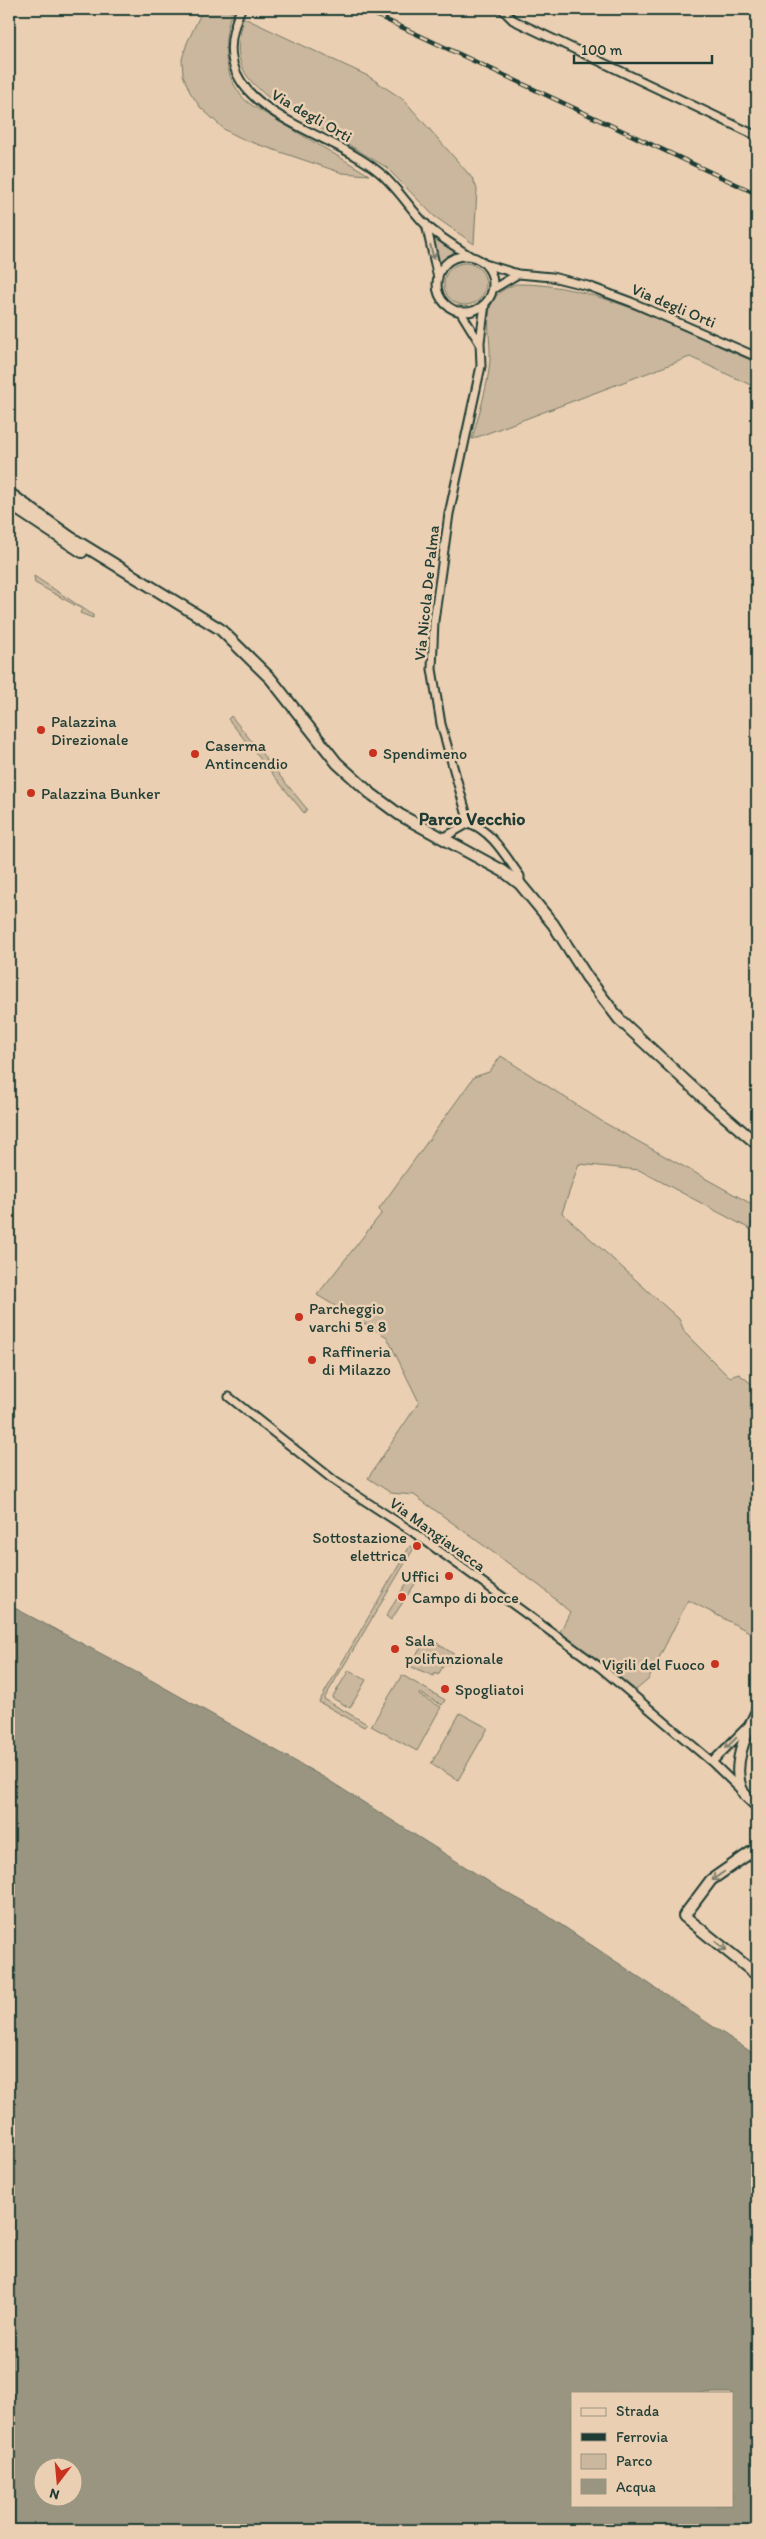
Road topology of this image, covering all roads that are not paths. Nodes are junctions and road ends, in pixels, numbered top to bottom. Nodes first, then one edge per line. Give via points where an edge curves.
1 (502, 9) edge
2 (240, 11) edge
3 (756, 135) edge
4 (426, 224) junction
5 (470, 256) junction
6 (485, 264) junction
7 (518, 274) junction
8 (438, 279) junction
9 (493, 288) junction
10 (484, 304) junction
11 (460, 311) junction
12 (480, 342) junction
13 (757, 357) edge
14 (9, 493) edge
15 (9, 504) edge
16 (139, 580) junction
17 (469, 823) junction
18 (443, 838) junction
19 (520, 884) junction
20 (757, 1144) edge
21 (229, 1397) dead end
22 (757, 1711) edge
23 (751, 1723) junction
24 (712, 1762) junction
25 (743, 1792) junction
26 (757, 1806) edge
27 (757, 1848) edge
28 (757, 1976) edge

1 - 3 street via 513,20
2 - 4 street, Via degli Orti via 232,35 231,55 246,90 264,105 377,170
4 - 5 street, Via degli Orti
4 -> 8 street, Via degli Orti
5 - 6 street
5 - 8 street via 453,259
6 - 7 street, Via degli Orti
6 - 9 street
7 - 9 street
7 - 13 street, Via degli Orti via 552,277 588,286
8 - 11 street via 440,296
9 - 10 street
10 - 11 street via 469,311
10 - 12 street, Via Nicola De Palma
11 - 12 street
12 - 17 street, Via Nicola De Palma via 481,366 449,514 434,621 432,669 441,724
14 - 16 main road via 70,537
15 - 16 main road via 83,553
16 - 18 main road via 220,629 271,679 351,777 400,815
17 - 18 street
17 - 19 street via 491,837 520,876
18 - 19 main road
19 - 20 main road via 553,924 619,1019
21 - 24 street, Via Mangiavacca via 336,1482 413,1532 601,1668
22 - 23 main road
23 -> 24 street
23 - 25 main road via 738,1770
24 - 25 street, Via Mangiavacca
25 - 26 main road
27 -> 28 main road via 711,1880 684,1916

